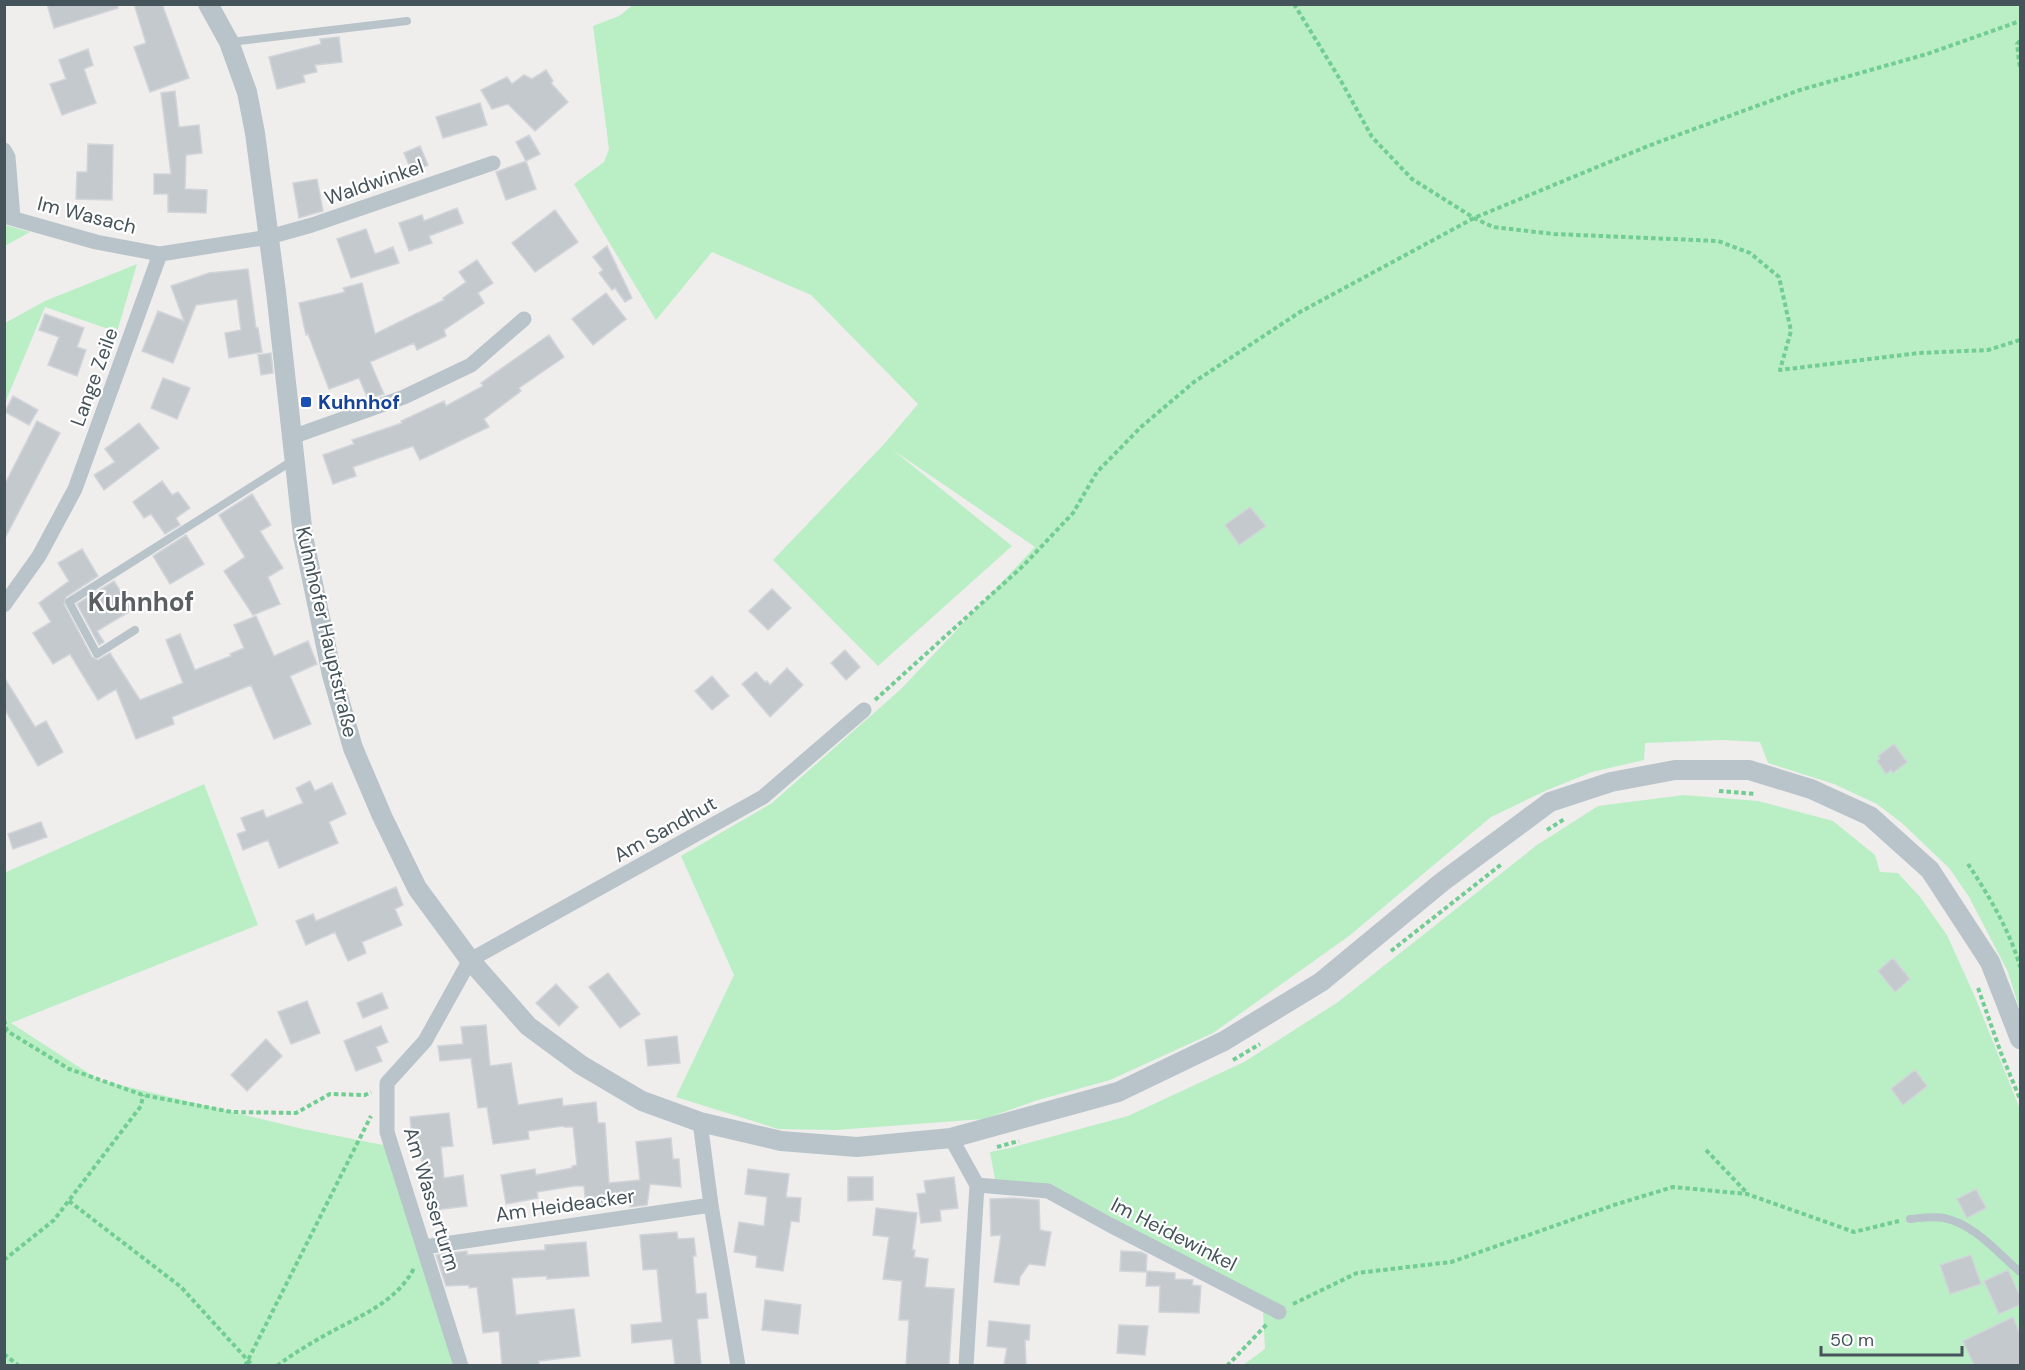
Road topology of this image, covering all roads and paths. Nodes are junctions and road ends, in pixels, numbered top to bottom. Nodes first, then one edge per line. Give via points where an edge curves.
1 (208, 4) edge
2 (1294, 4) edge
3 (406, 21) dead end
4 (2020, 21) edge
5 (229, 42) junction
6 (2020, 42) edge
7 (2020, 68) edge
8 (4, 150) edge
9 (493, 163) dead end
10 (9, 217) edge
11 (1474, 218) junction
12 (268, 237) junction
13 (160, 254) junction
14 (524, 319) dead end
15 (2020, 340) edge
16 (292, 437) junction
17 (295, 459) junction
18 (4, 605) edge
19 (135, 630) dead end
20 (864, 710) joint
21 (1709, 790) dead end
22 (1764, 796) dead end
23 (1567, 817) dead end
24 (1542, 834) dead end
25 (1507, 860) dead end
26 (1968, 864) dead end
27 (1385, 956) dead end
28 (470, 960) junction
29 (2020, 967) edge
30 (1975, 981) dead end
31 (4, 1020) edge
32 (2020, 1039) edge
33 (1261, 1043) dead end
34 (1231, 1060) dead end
35 (387, 1083) junction
36 (143, 1095) junction
37 (2020, 1099) edge
38 (371, 1115) dead end
39 (700, 1122) junction
40 (972, 1133) junction
41 (951, 1138) junction
42 (1025, 1139) dead end
43 (1706, 1150) dead end
44 (978, 1185) junction
45 (1747, 1194) junction
46 (69, 1201) junction
47 (711, 1205) junction
48 (1910, 1219) joint
49 (424, 1247) junction
50 (4, 1260) edge
51 (2020, 1272) edge
52 (1279, 1312) junction
53 (4, 1354) edge
54 (247, 1359) junction
55 (19, 1365) edge
56 (245, 1365) edge
57 (253, 1365) edge
58 (277, 1365) edge
59 (461, 1365) edge
60 (738, 1365) edge
61 (966, 1365) edge
62 (1227, 1365) edge

1 - 5 street, Kuhnhofer Hauptstraße
2 - 11 path via 1372,137 1412,179
3 - 5 lane
4 - 11 path via 1927,54 1800,90 1648,146
5 - 12 street, Kuhnhofer Hauptstraße via 247,92
6 - 7 path
8 - 10 street via 8,157
9 - 12 street, Waldwinkel
10 - 13 street, Im Wasach via 96,242
11 - 15 path via 1492,227 1554,234 1718,241 1750,253 1779,277 1791,331 1780,370 1919,353 1988,350
11 - 20 path via 1300,312 1194,382 1141,427 1097,472 1073,513 1023,566
12 - 13 street
12 - 16 street, Kuhnhofer Hauptstraße
13 - 18 street, Lange Zeile via 75,489 39,556
14 - 16 street via 471,365 404,397
16 - 17 street, Kuhnhofer Hauptstraße
17 - 19 lane via 69,602 97,654
17 - 28 street, Kuhnhofer Hauptstraße via 303,536 332,675 353,748 417,888
20 - 28 street, Am Sandhut via 763,797
21 - 22 path
23 - 24 path
25 - 27 path
26 - 29 path via 2011,942
28 - 35 street via 426,1041
28 - 39 street, Kuhnhofer Hauptstraße via 528,1026 580,1065 642,1101
30 - 37 path
31 - 36 path via 7,1031 69,1070
32 - 40 street, Kuhnhofer Hauptstraße via 1990,962 1930,870 1870,816 1811,789 1749,770 1675,770 1611,782 1550,802 1442,882 1320,982 1224,1041 1118,1092
33 - 34 path
35 - 36 path via 365,1095 330,1094 296,1113 232,1112
35 - 49 street, Am Wasserturm via 387,1132
36 - 46 path via 141,1106
38 - 54 path
39 - 41 street, Kuhnhofer Hauptstraße via 781,1141 857,1147
39 - 47 street
40 - 41 street, Kuhnhofer Hauptstraße
40 - 42 path via 983,1149
41 - 44 street
43 - 45 path
44 - 52 street, Im Heidewinkel via 1048,1191
44 - 61 street
45 - 48 path via 1854,1232
45 - 52 path via 1673,1187 1451,1262 1357,1273
46 - 50 path via 54,1220
46 - 54 path via 181,1287
47 - 49 street, Am Heideacker
47 - 60 street
48 - 51 lane via 1944,1218 1961,1225 1980,1236
49 - 58 path via 408,1278 389,1296 360,1318
49 - 59 street, Am Wasserturm
52 - 62 path
53 - 55 path
54 - 56 path
54 - 57 path

